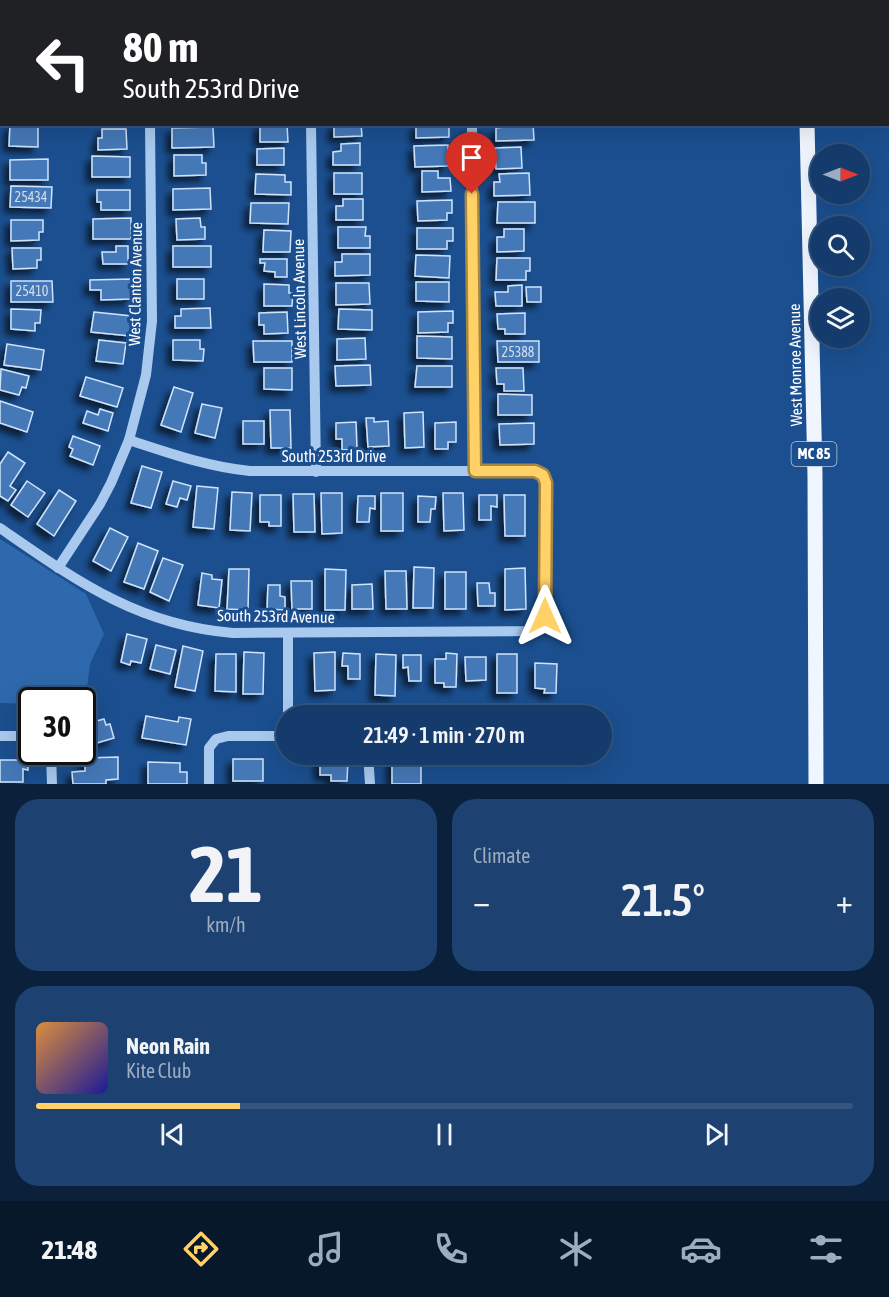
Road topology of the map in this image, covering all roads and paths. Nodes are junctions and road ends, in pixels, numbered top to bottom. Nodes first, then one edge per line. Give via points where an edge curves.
1 (150, 126) edge
2 (311, 126) edge
3 (472, 126) edge
4 (807, 126) edge
5 (129, 440) junction
6 (475, 471) junction
7 (316, 472) junction
8 (0, 528) edge
9 (58, 568) junction
10 (540, 625) joint
11 (288, 633) junction
12 (288, 705) edge
13 (0, 736) edge
14 (18, 736) edge
15 (276, 736) edge
16 (51, 765) edge
17 (369, 765) edge
18 (52, 784) edge
19 (209, 784) edge
20 (370, 784) edge
21 (816, 784) edge

1 - 5 street, West Clanton Avenue via 152,321 146,375
2 - 7 street, West Lincoln Avenue
3 - 6 street
4 - 21 main road, West Monroe Avenue / MC 85 via 815,464
5 - 7 street, South 253rd Drive via 232,469
5 - 9 street, West Clanton Avenue via 100,504
6 - 7 street, South 253rd Drive
6 - 10 street, South 253rd Drive via 535,471 543,475 545,616
8 - 9 street, South 253rd Avenue
9 - 11 street, South 253rd Avenue via 116,601 168,622 216,631
10 - 11 street, South 253rd Avenue via 532,631
11 - 12 street
13 - 14 street
15 - 19 street via 216,739 209,748
16 - 18 street
17 - 20 street

